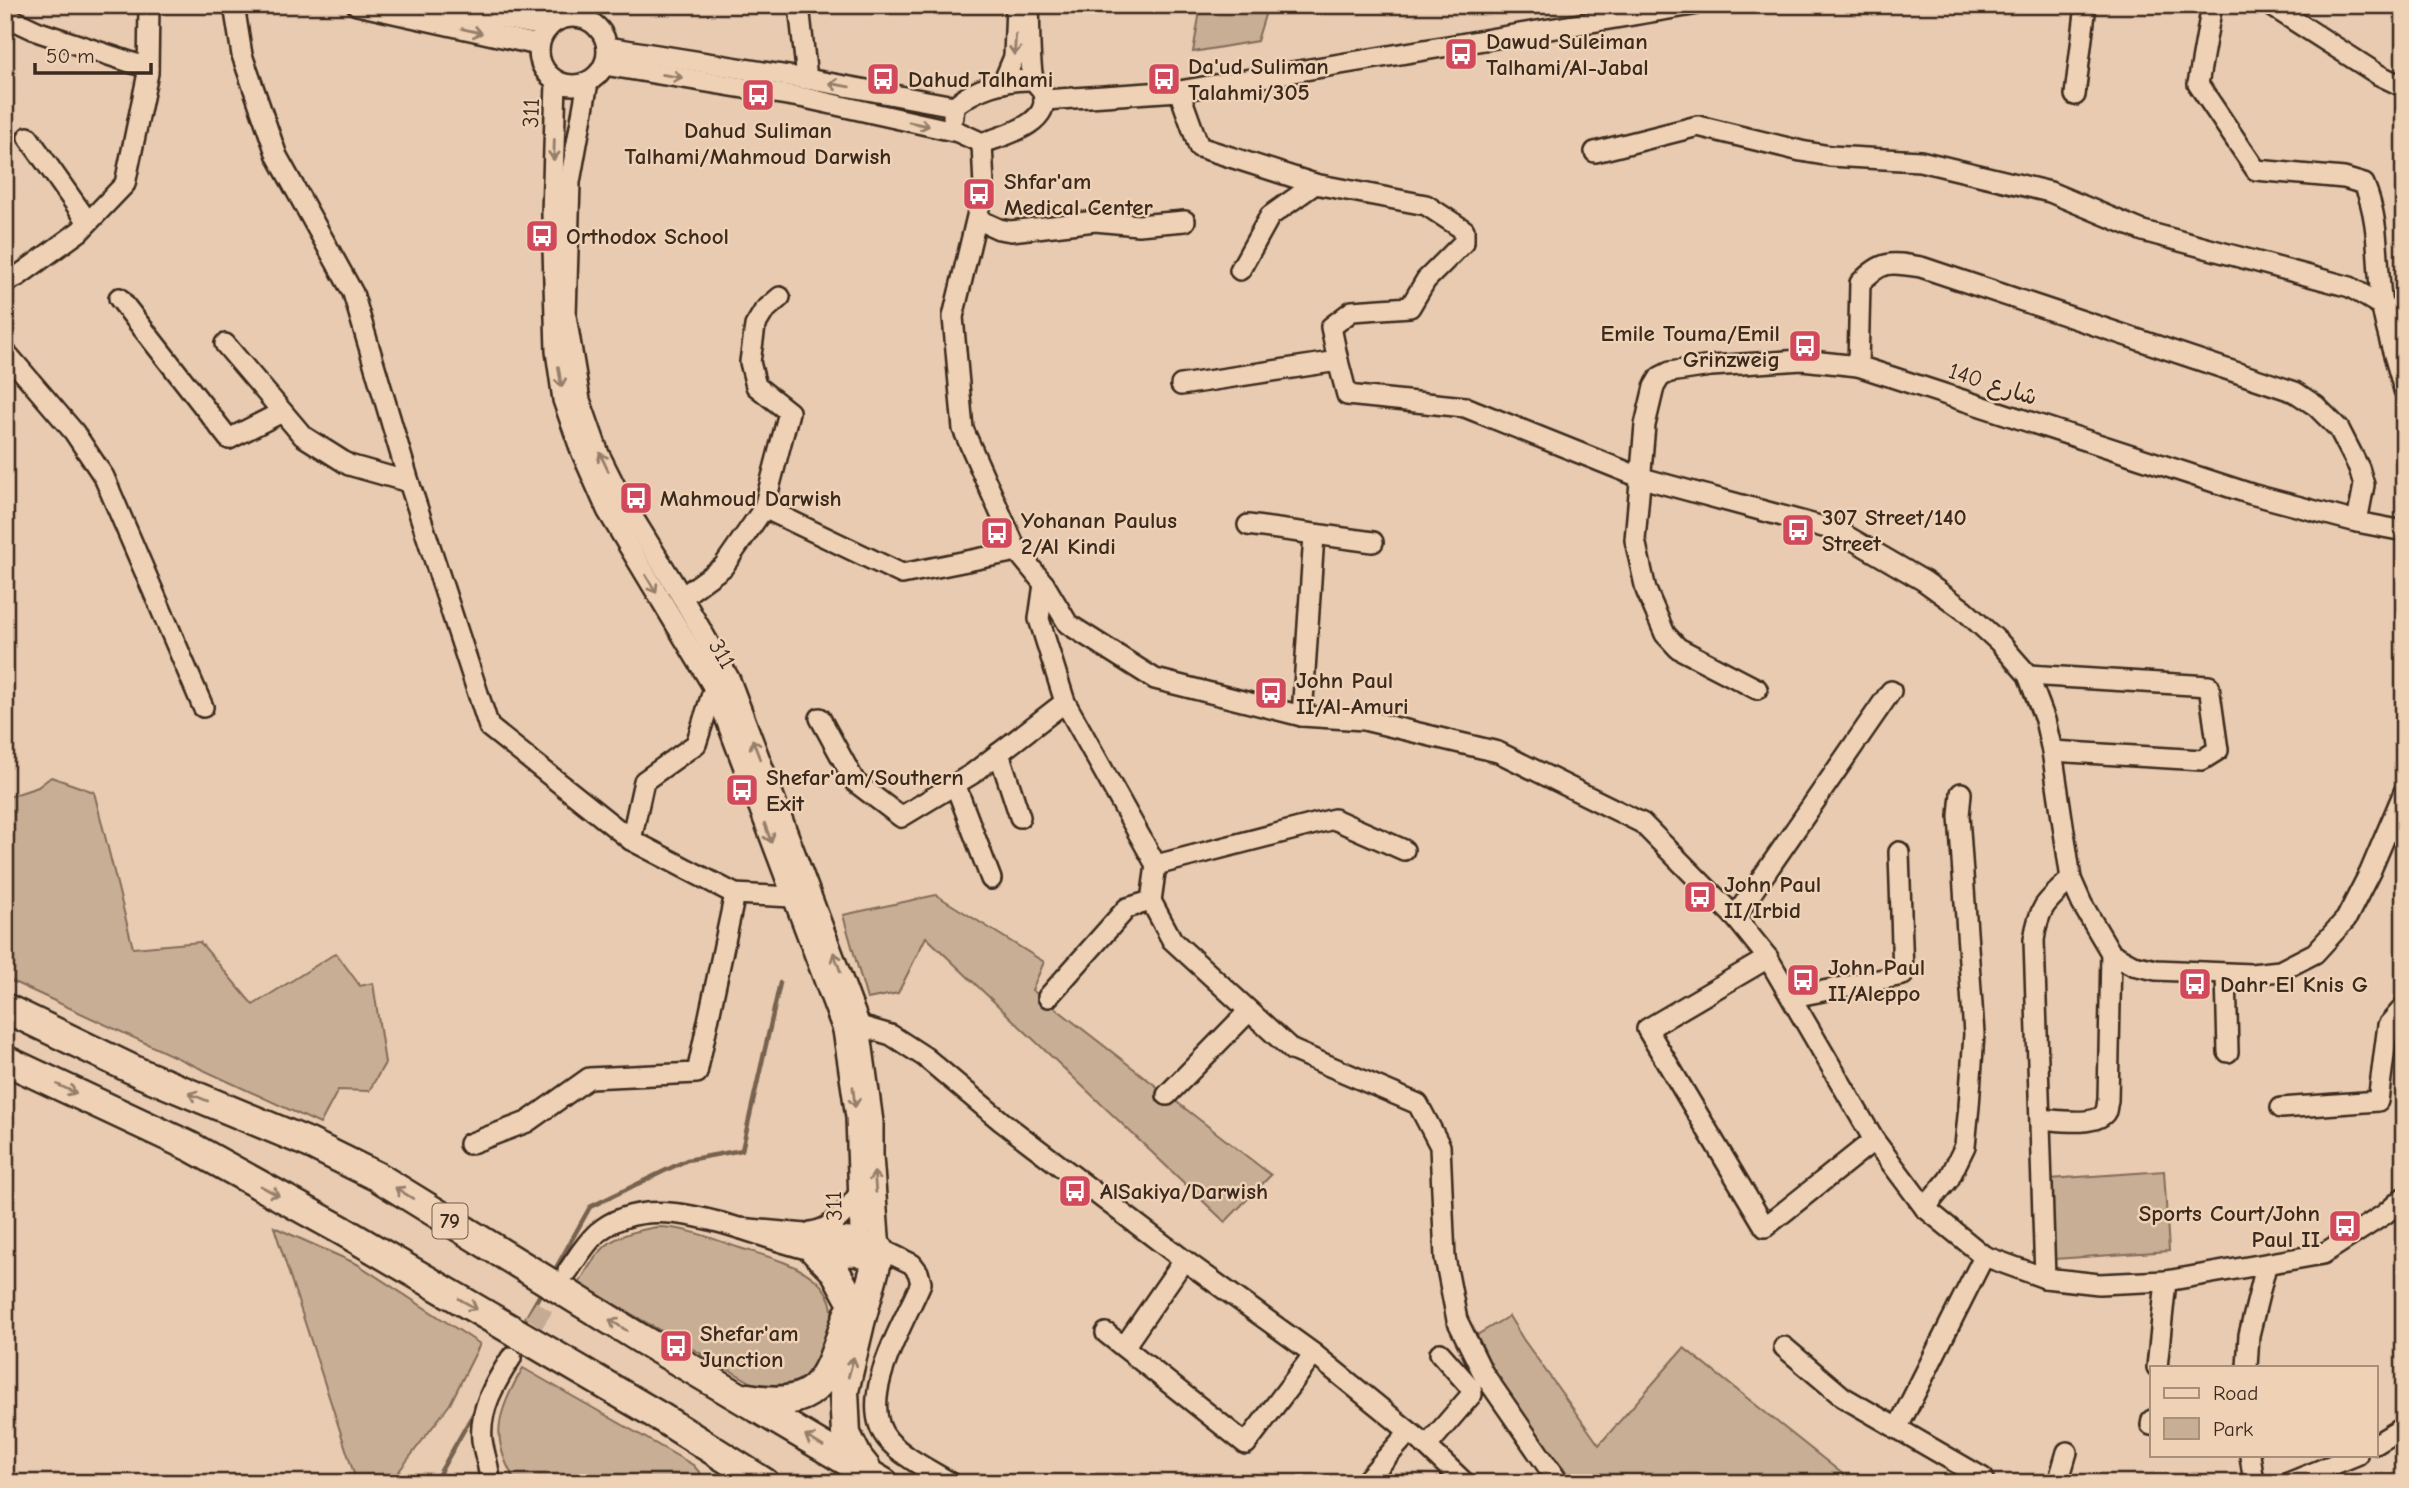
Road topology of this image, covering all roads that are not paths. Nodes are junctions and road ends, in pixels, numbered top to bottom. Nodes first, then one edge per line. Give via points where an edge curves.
1 (149, 5) edge
2 (233, 5) edge
3 (358, 5) edge
4 (435, 5) edge
5 (799, 5) edge
6 (1016, 5) edge
7 (1029, 5) edge
8 (1693, 5) edge
9 (2087, 5) edge
10 (2212, 5) edge
11 (2270, 5) edge
12 (573, 11) edge
13 (5, 16) edge
14 (548, 26) junction
15 (538, 46) junction
16 (606, 56) junction
17 (148, 68) junction
18 (807, 79) junction
19 (1033, 79) junction
20 (556, 82) junction
21 (588, 82) junction
22 (1003, 83) junction
23 (2404, 88) edge
24 (1179, 92) junction
25 (2075, 95) dead end
26 (1044, 100) junction
27 (954, 106) junction
28 (958, 132) junction
29 (28, 137) dead end
30 (982, 143) junction
31 (1595, 152) dead end
32 (1315, 184) junction
33 (977, 219) junction
34 (1185, 221) dead end
35 (88, 222) junction
36 (1240, 270) dead end
37 (5, 282) edge
38 (780, 297) dead end
39 (119, 298) dead end
40 (2382, 307) junction
41 (2404, 318) edge
42 (225, 344) dead end
43 (5, 354) edge
44 (1338, 361) junction
45 (1858, 366) junction
46 (1181, 384) dead end
47 (2404, 390) edge
48 (282, 412) junction
49 (1642, 478) junction
50 (409, 482) junction
51 (764, 508) junction
52 (2357, 522) junction
53 (1248, 526) dead end
54 (2404, 531) edge
55 (1314, 535) junction
56 (1373, 542) dead end
57 (1017, 551) junction
58 (1044, 584) junction
59 (682, 597) junction
60 (2028, 675) junction
61 (714, 688) junction
62 (1757, 689) dead end
63 (1891, 691) dead end
64 (1065, 702) junction
65 (203, 707) dead end
66 (1302, 716) junction
67 (820, 718) dead end
68 (2052, 751) junction
69 (999, 753) junction
70 (955, 784) junction
71 (2404, 792) edge
72 (1961, 793) dead end
73 (1020, 817) dead end
74 (631, 840) junction
75 (1404, 850) dead end
76 (1899, 852) dead end
77 (1156, 865) junction
78 (992, 878) dead end
79 (2071, 880) junction
80 (735, 894) junction
81 (801, 894) junction
82 (1151, 901) junction
83 (1735, 917) junction
84 (2111, 953) junction
85 (1768, 958) junction
86 (2226, 974) junction
87 (1048, 997) dead end
88 (1793, 998) junction
89 (2404, 1007) edge
90 (5, 1009) edge
91 (1249, 1011) junction
92 (852, 1028) junction
93 (2228, 1052) dead end
94 (5, 1060) edge
95 (1167, 1095) dead end
96 (2281, 1108) dead end
97 (2041, 1119) junction
98 (1874, 1140) junction
99 (470, 1144) dead end
100 (858, 1195) junction
101 (2404, 1197) edge
102 (1925, 1208) junction
103 (810, 1242) junction
104 (867, 1249) junction
105 (1984, 1256) junction
106 (1184, 1260) junction
107 (2266, 1266) junction
108 (568, 1271) tunnel mouth
109 (2045, 1278) junction
110 (2166, 1281) junction
111 (852, 1302) junction
112 (1106, 1333) dead end
113 (1784, 1346) dead end
114 (1124, 1347) junction
115 (1440, 1353) dead end
116 (1314, 1354) junction
117 (511, 1358) tunnel mouth
118 (2157, 1366) edge
119 (2247, 1366) edge
120 (738, 1396) junction
121 (662, 1418) junction
122 (2404, 1427) edge
123 (1897, 1429) junction
124 (1409, 1432) junction
125 (2378, 1443) edge
126 (1427, 1446) junction
127 (2067, 1452) dead end
128 (2250, 1456) edge
129 (2355, 1456) edge
130 (493, 1479) edge
131 (878, 1479) edge
132 (729, 1483) edge
133 (765, 1483) edge
134 (951, 1483) edge
135 (1364, 1483) edge
136 (1465, 1483) edge
137 (1559, 1483) edge
138 (1982, 1483) edge
139 (2058, 1483) edge
140 (2254, 1483) edge
141 (2288, 1483) edge

1 - 17 street
2 - 50 street via 242,55 277,156 353,293
3 -> 15 street
4 - 14 street
5 - 18 street
6 -> 22 street via 1014,57
7 - 19 street
8 - 24 street
9 - 25 street
10 - 40 street via 2198,85 2256,170 2364,184 2379,248
11 - 23 street
12 - 14 street
12 - 16 street via 603,35
13 - 17 street
14 - 15 street
15 - 20 street via 542,69
16 - 18 street
16 - 21 street via 598,75
16 -> 28 street
17 - 35 street via 125,184
27 -> 18 street
19 - 22 street
19 - 26 street
20 - 21 street via 568,86
20 -> 61 street, 311 via 552,214 556,351 563,400 607,510
59 -> 21 street, 311 via 621,498 580,400 566,316 570,182
22 - 27 street via 968,94
24 - 26 street
24 - 32 street via 1199,147
26 - 30 street via 1042,109 1024,127
27 - 28 street
28 - 30 street
29 - 35 street
30 - 33 street via 984,187
31 - 40 street via 1698,126 1830,156 1920,161 2050,192 2143,231 2350,287
32 - 36 street via 1270,216
32 - 44 street via 1426,205 1464,230 1464,242 1426,280 1410,307 1352,311 1331,327
33 - 34 street via 1010,231 1095,221 1138,225
33 - 57 street via 953,317 962,429
35 - 37 street
38 - 51 street via 755,326 750,362 756,386 789,412
39 - 48 street via 229,439
40 - 41 street
40 - 47 street
42 - 48 street
43 - 65 street via 74,432 104,477
44 - 46 street
44 - 49 street via 1347,395 1465,407
45 - 49 street, شارع 140 via 1802,360 1711,366 1660,377 1645,425
45 - 52 street, شارع 140 via 2250,494
45 - 52 street via 1860,283 1890,262 1921,267 2295,392 2339,429 2359,468 2364,485
48 - 50 street via 303,436 349,465
49 - 60 street via 1838,531 1964,610
49 - 62 street via 1635,540 1646,590 1665,634 1678,648
50 - 74 street via 489,727
51 - 57 street via 902,573
51 - 59 street via 723,567
52 - 54 street, شارع 140
53 - 55 street
55 - 56 street
55 - 66 street
57 - 58 street
58 - 64 street via 1039,619
58 - 66 street via 1068,624 1156,679
81 -> 59 street, 311 via 730,680
60 - 68 street
60 - 68 street via 2209,687 2218,750 2202,760
61 - 74 street via 696,744 644,781
61 -> 81 street, 311
63 - 83 street
64 - 69 street
64 - 77 street
66 - 83 street via 1364,720 1498,751 1642,823
67 - 70 street via 855,782 901,817
68 - 79 street
69 - 70 street
69 - 73 street
70 - 78 street
71 - 86 street via 2346,919 2315,953 2280,971
72 - 102 street via 1974,1034 1969,1106 1965,1146 1949,1179
74 - 80 street
75 - 77 street via 1334,819
76 - 88 street via 1903,975
77 - 82 street
79 - 84 street
79 - 97 street via 2037,916
80 - 81 street
80 - 99 street via 697,1073 589,1078 527,1122
81 - 92 street, 311
82 - 87 street via 1127,908
82 - 91 street via 1172,940
83 - 85 street
84 - 86 street via 2156,970
84 - 97 street via 2105,1112 2099,1119 2087,1121
85 - 88 street
85 - 98 street via 1647,1029 1765,1227
86 - 93 street
88 - 98 street
89 - 96 street via 2388,1025 2378,1101
120 -> 90 highway, 79 via 379,1177
91 - 95 street
91 - 137 street via 1292,1050 1418,1104 1440,1146 1445,1258 1457,1320 1483,1373
92 -> 100 street, 311
104 -> 92 street, 311 via 873,1122
92 - 106 street via 891,1035 925,1057
94 -> 121 highway via 191,1147
97 - 109 street
98 - 102 street
100 - 103 street
100 - 104 street, 311
101 - 107 street via 2323,1254
102 - 105 street
103 - 104 street
103 - 108 street via 656,1212 626,1217 599,1231
103 - 111 highway via 835,1271
104 - 111 highway
131 -> 104 highway via 858,1458 846,1434 844,1408 860,1323
104 - 134 street via 912,1264 921,1283 882,1368 877,1397 882,1430 899,1450
105 - 109 street
105 - 123 street
106 - 114 street
106 - 116 street
107 - 110 street
107 - 119 street via 2249,1335
109 - 110 street via 2099,1284
110 - 118 street
111 - 120 highway via 830,1365 813,1391 781,1402
112 - 114 street
113 - 123 street via 1843,1397
114 - 116 street via 1246,1444
115 - 126 street via 1472,1394
116 - 124 street
117 - 130 street via 484,1413 482,1442
131 -> 120 highway, 79
121 - 132 highway via 705,1449
121 - 133 highway
122 - 125 street
123 - 138 street via 1983,1478
124 - 126 street
124 - 135 street
126 - 136 street
127 - 139 street
128 - 140 street
129 - 141 street

